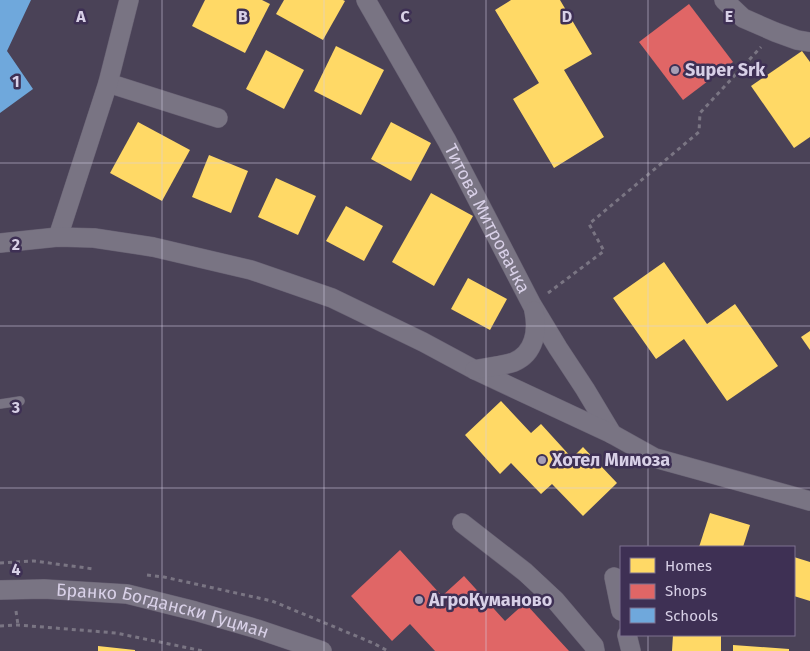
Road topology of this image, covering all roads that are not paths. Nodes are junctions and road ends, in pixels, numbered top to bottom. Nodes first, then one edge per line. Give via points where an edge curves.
1 (128, 0) edge
2 (366, 0) edge
3 (724, 0) edge
4 (810, 42) edge
5 (108, 82) junction
6 (218, 118) dead end
7 (58, 236) junction
8 (0, 243) edge
9 (532, 305) junction
10 (476, 370) junction
11 (20, 401) dead end
12 (0, 404) edge
13 (612, 434) junction
14 (810, 501) edge
15 (462, 524) dead end
16 (614, 577) dead end
17 (0, 590) edge
18 (620, 606) edge
19 (627, 636) edge
20 (322, 651) edge
21 (595, 651) edge
22 (630, 651) edge

1 - 5 street
2 - 9 street, Титова Митровачка via 447,141
3 - 4 street via 744,18 775,32
5 - 6 street
5 - 7 street
7 - 8 street
7 - 10 street via 153,247 251,270 332,298
9 - 10 street via 536,332 530,348 514,362
9 - 13 street, Титова Митровачка
10 - 13 street
11 - 12 lane
13 - 14 street via 655,458
15 - 21 street via 525,572 555,600
16 - 18 street
17 - 20 street, Бранко Богдански Гуцман via 127,594 257,628
19 - 22 street

